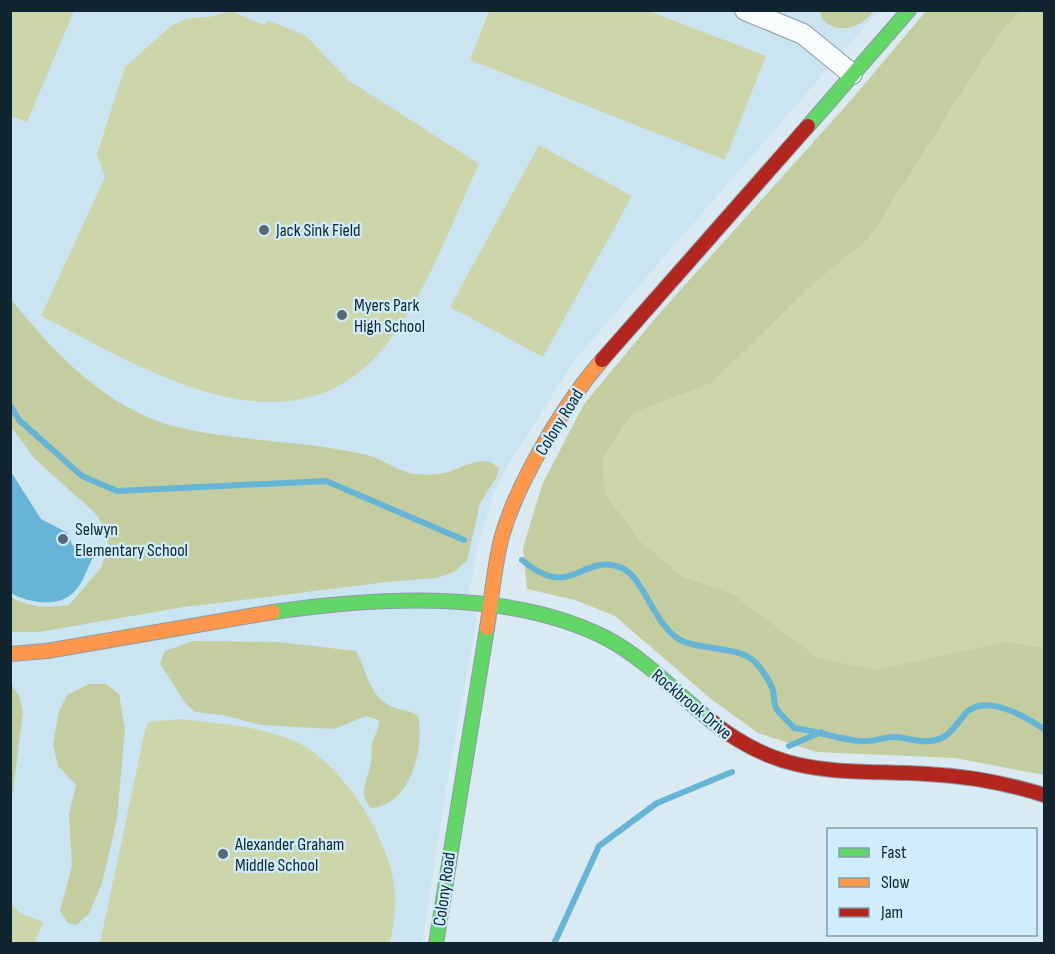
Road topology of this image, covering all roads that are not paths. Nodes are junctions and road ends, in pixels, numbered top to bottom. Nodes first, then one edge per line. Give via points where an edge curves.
1 (745, 10) edge
2 (909, 10) edge
3 (852, 74) junction
4 (491, 606) junction
5 (10, 654) edge
6 (1044, 795) edge
7 (436, 944) edge

1 - 3 street via 803,34
2 - 3 street, Colony Road
3 - 4 street, Colony Road via 641,313 563,412 526,477 502,537
4 - 5 street, Rockbrook Drive via 339,602 179,626 44,652
4 - 6 street, Rockbrook Drive via 553,616 608,639 637,657 727,735 777,760 833,772 957,776
4 - 7 street, Colony Road

